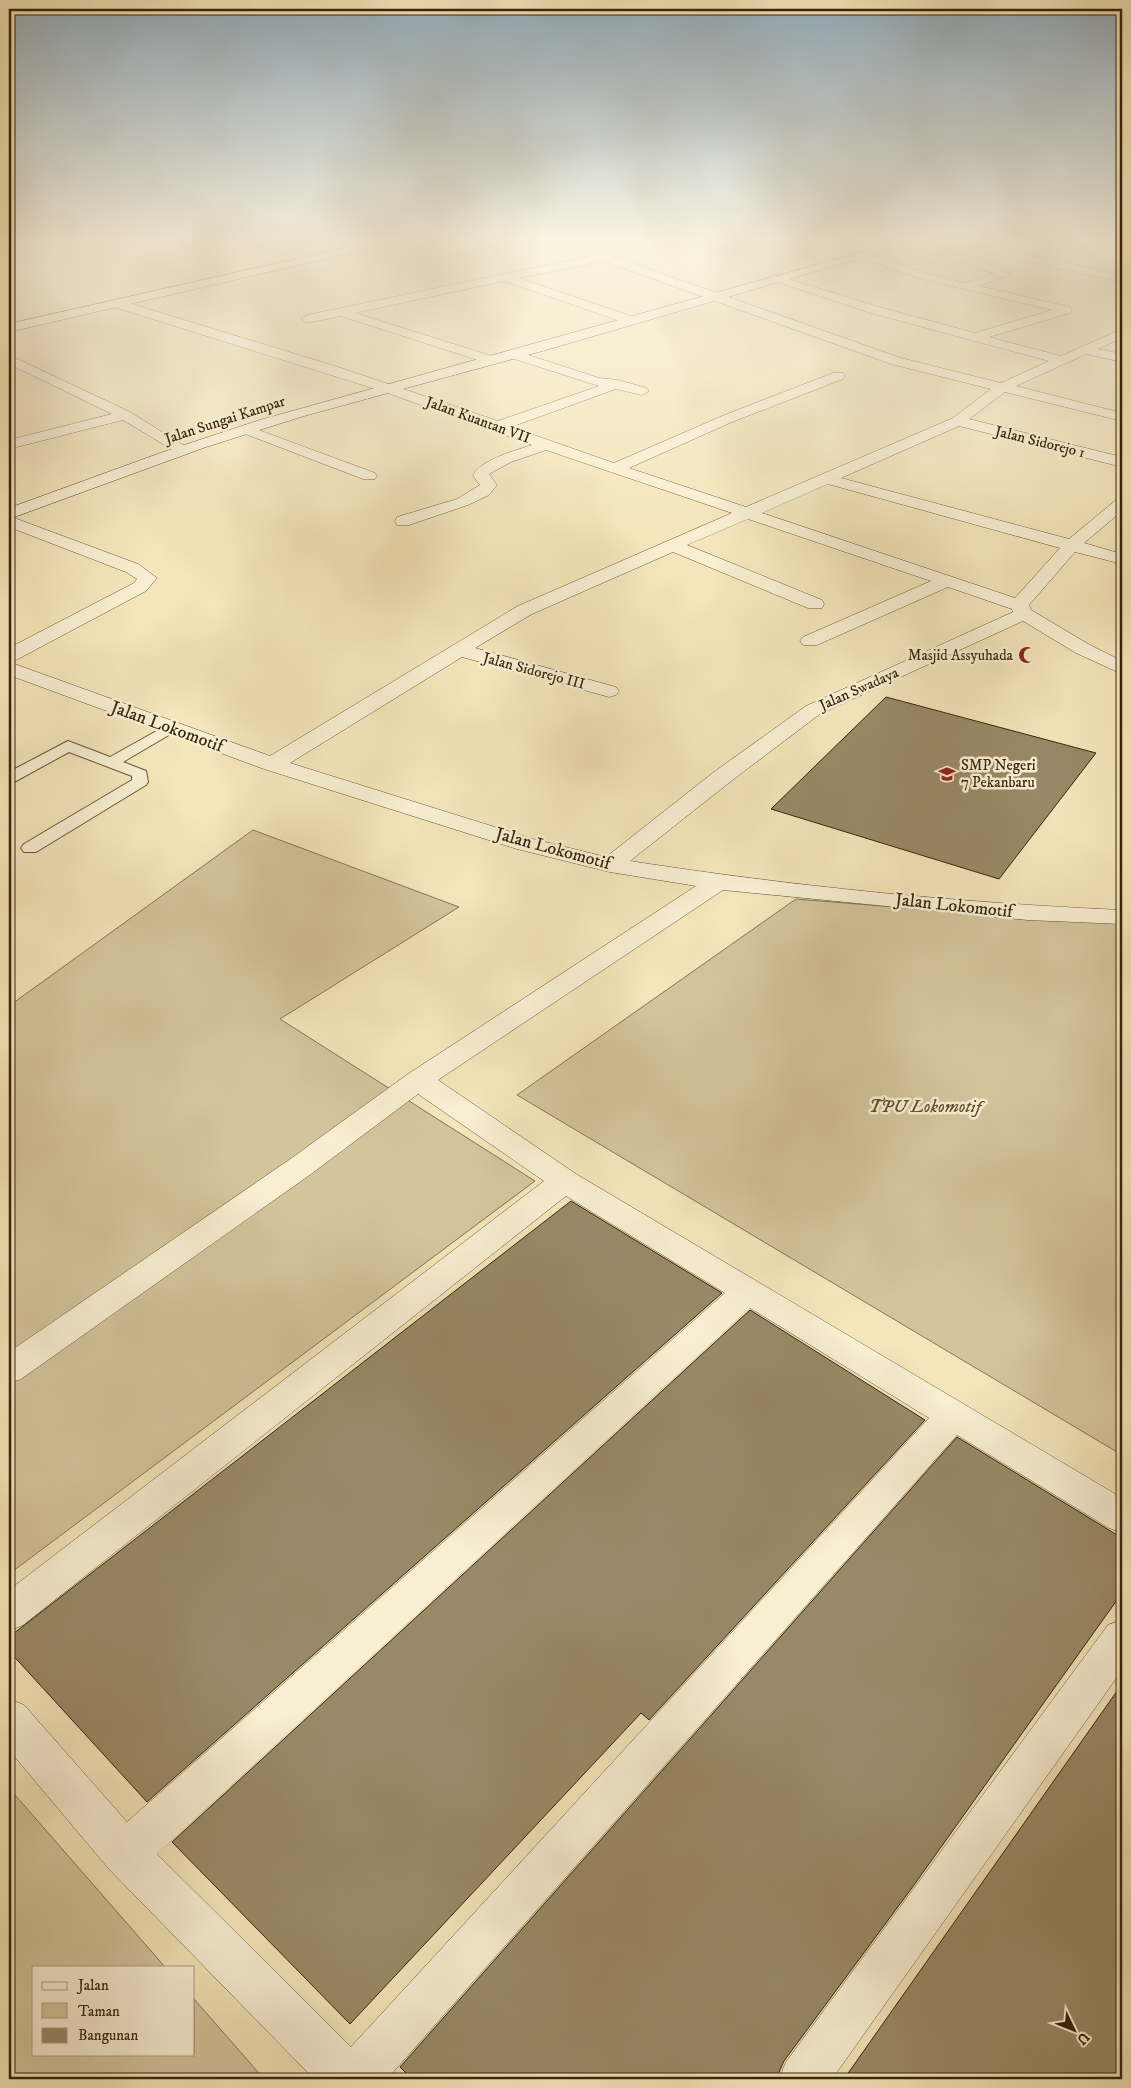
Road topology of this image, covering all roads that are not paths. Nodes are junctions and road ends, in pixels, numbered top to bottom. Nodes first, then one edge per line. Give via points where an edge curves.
1 (230, 337) edge
2 (422, 337) edge
3 (570, 337) edge
4 (829, 337) edge
5 (977, 337) edge
6 (1114, 337) edge
7 (1085, 350) junction
8 (513, 354) junction
9 (1122, 358) edge
10 (9, 359) edge
11 (490, 360) junction
12 (1061, 360) junction
13 (838, 376) dead end
14 (618, 384) junction
15 (386, 387) junction
16 (1001, 388) junction
17 (642, 391) dead end
18 (125, 415) junction
19 (1122, 417) edge
20 (958, 421) junction
21 (499, 426) junction
22 (245, 429) junction
23 (9, 445) edge
24 (546, 445) junction
25 (183, 450) junction
26 (1122, 462) edge
27 (615, 468) junction
28 (369, 476) dead end
29 (828, 478) junction
30 (1122, 503) edge
31 (751, 513) junction
32 (9, 514) edge
33 (9, 521) edge
34 (403, 521) dead end
35 (671, 545) junction
36 (1072, 545) junction
37 (1122, 559) edge
38 (947, 581) junction
39 (815, 604) dead end
40 (1022, 609) junction
41 (810, 641) dead end
42 (459, 650) junction
43 (9, 656) edge
44 (9, 668) edge
45 (1122, 668) edge
46 (609, 691) dead end
47 (169, 728) junction
48 (110, 763) junction
49 (272, 764) junction
50 (10, 778) edge
51 (30, 848) dead end
52 (610, 865) junction
53 (718, 882) junction
54 (1122, 917) edge
55 (418, 1080) junction
56 (565, 1181) junction
57 (749, 1290) junction
58 (9, 1370) edge
59 (954, 1415) junction
60 (1122, 1517) edge
61 (9, 1613) edge
62 (1122, 1638) edge
63 (9, 1719) edge
64 (126, 1853) junction
65 (348, 2079) edge
66 (355, 2079) edge
67 (803, 2079) edge

1 - 15 street, Jalan Kuantan VII
2 - 11 street
3 - 8 street, Jalan Sungai Kampar
4 - 16 street via 890,359
5 - 12 street
6 - 7 street
7 - 9 street
7 - 12 street
8 - 11 street, Jalan Sungai Kampar
8 - 14 street via 596,381
10 - 18 street
11 - 15 street, Jalan Sungai Kampar
12 - 16 street
13 - 27 street via 727,419
14 - 17 street
14 - 21 street
15 - 21 street, Jalan Kuantan VII
15 - 22 street, Jalan Sungai Kampar
16 - 19 street
16 - 20 street
18 - 23 street
18 - 25 street
20 - 26 street, Jalan Sidorejo 1
20 - 29 street
21 - 24 street, Jalan Kuantan VII
22 - 25 street, Jalan Sungai Kampar
22 - 28 street
24 - 27 street, Jalan Kuantan VII
24 - 34 street via 506,459 482,472 481,476 489,485 471,498
25 - 32 street, Jalan Sungai Kampar
27 - 31 street, Jalan Kuantan VII
29 - 31 street
29 - 36 street
30 - 36 street, Jalan Swadaya
31 - 35 street
31 - 38 street, Jalan Kuantan VII
33 - 43 street via 132,568 148,578 140,587
35 - 39 street
35 - 42 street via 524,610
36 - 37 street
36 - 40 street, Jalan Swadaya
38 - 40 street, Jalan Kuantan VII
38 - 41 street
40 - 45 street, Jalan Kuantan VII via 1083,649
40 - 52 street, Jalan Swadaya via 813,710
42 - 46 street, Jalan Sidorejo III
42 - 49 street
44 - 47 street, Jalan Lokomotif
47 - 48 lane
47 - 49 street, Jalan Lokomotif
48 - 50 lane via 68,746
48 - 51 lane via 140,774 140,782
49 - 52 street, Jalan Lokomotif via 525,844
52 - 53 street, Jalan Lokomotif
53 - 54 street, Jalan Lokomotif via 1028,914
53 - 55 street
55 - 56 street
55 - 58 street via 300,1167
56 - 57 street
56 - 61 street
57 - 59 street
57 - 64 street
59 - 60 street
59 - 66 street
62 - 67 street
63 - 64 street
64 - 65 street

